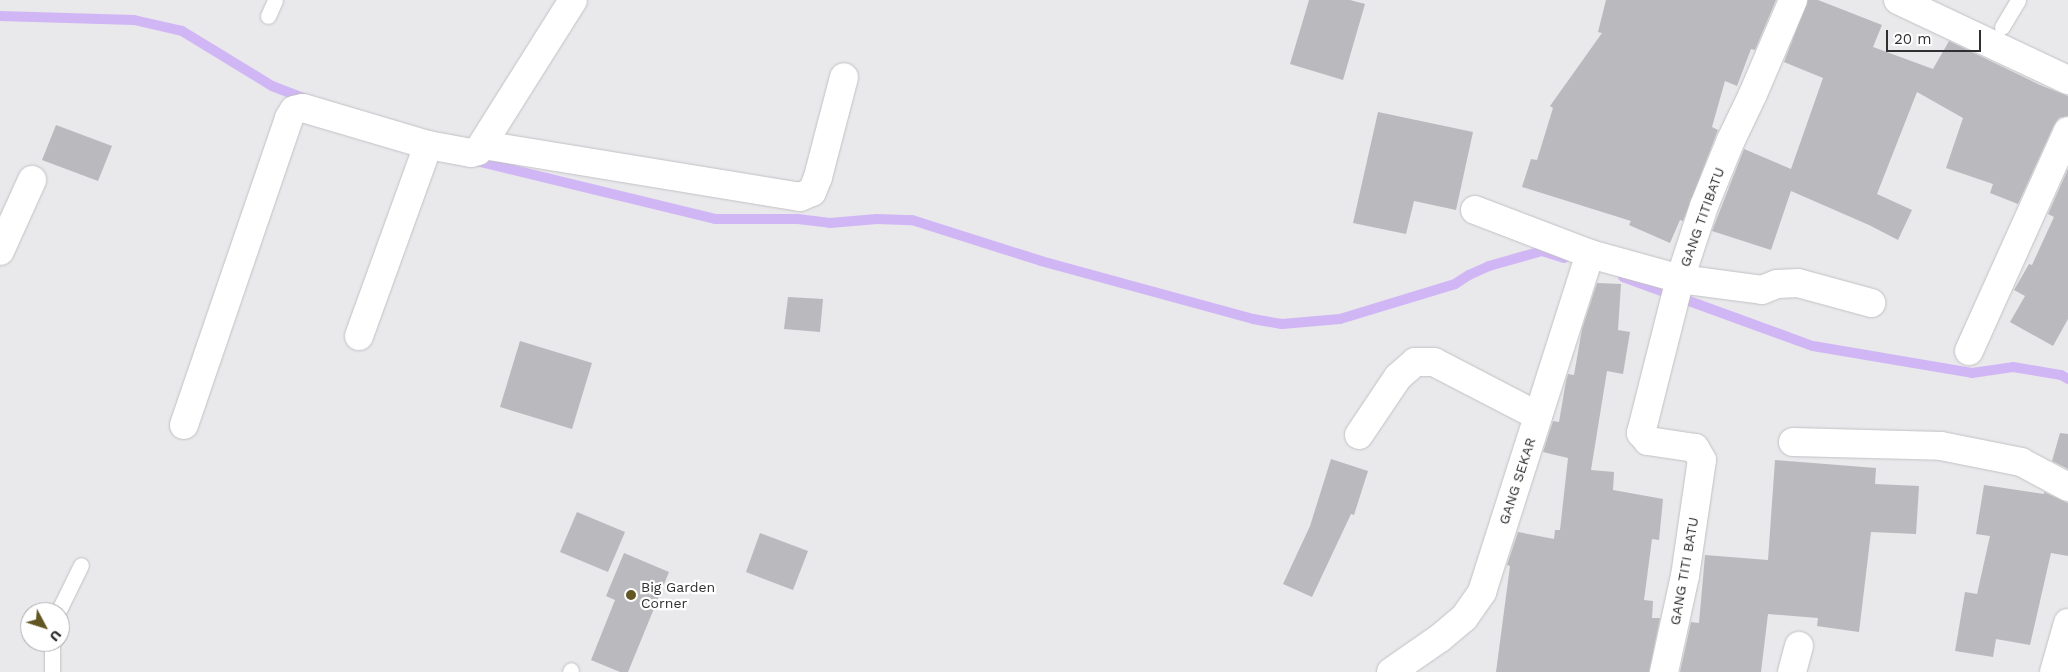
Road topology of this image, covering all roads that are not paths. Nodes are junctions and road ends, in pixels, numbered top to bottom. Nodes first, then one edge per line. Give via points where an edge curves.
1 (275, 0) edge
2 (574, 0) edge
3 (1793, 0) edge
4 (1898, 0) edge
5 (2018, 0) edge
6 (268, 16) dead end
7 (2002, 27) dead end
8 (844, 77) dead end
9 (2068, 80) edge
10 (2068, 131) edge
11 (428, 145) junction
12 (483, 145) junction
13 (32, 180) dead end
14 (1475, 210) dead end
15 (0, 251) edge
16 (1588, 262) junction
17 (1677, 291) junction
18 (1871, 303) dead end
19 (359, 336) dead end
20 (1969, 351) dead end
21 (1538, 416) junction
22 (184, 425) dead end
23 (1359, 435) dead end
24 (1793, 442) dead end
25 (1702, 469) joint
26 (2068, 487) edge
27 (81, 565) dead end
28 (63, 602) edge
29 (2068, 623) edge
30 (1799, 646) dead end
31 (52, 652) edge
32 (52, 672) edge
33 (1391, 672) edge
34 (1664, 672) edge
35 (1792, 672) edge
36 (2054, 672) edge

1 - 6 lane
2 - 12 street
3 - 17 street, GANG TITIBATU via 1704,206
4 - 9 street
5 - 7 lane
8 - 12 street via 818,178 812,192 800,197
10 - 20 street
11 - 12 street via 471,153
11 - 19 street
11 - 22 street via 303,108 294,110
13 - 15 street
14 - 16 street
16 - 17 street
16 - 21 street, GANG SEKAR
17 - 18 street via 1762,290 1777,284 1798,283
17 - 25 street, GANG TITIBATU via 1641,433 1648,441 1695,448 1701,455
21 - 23 street via 1434,362 1415,362 1398,377
21 - 33 street, GANG SEKAR via 1482,592 1464,618
24 - 26 street via 1941,446 2021,462
25 - 34 street, GANG TITI BATU via 1685,576
27 - 28 lane
29 - 36 street
30 - 35 street
31 - 32 lane

